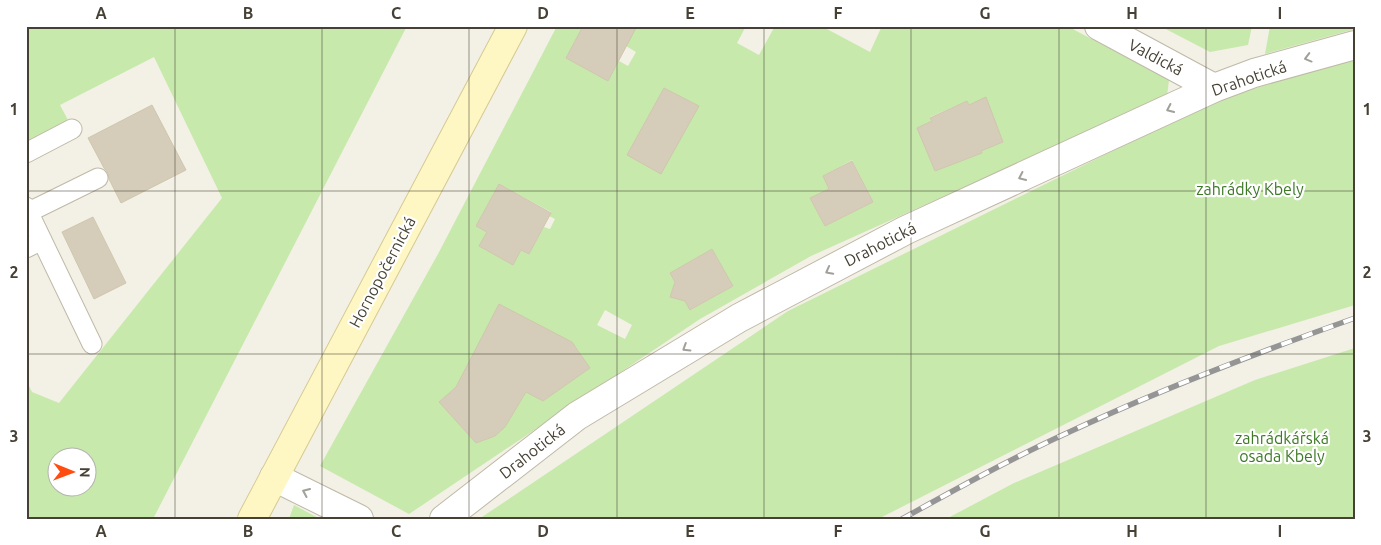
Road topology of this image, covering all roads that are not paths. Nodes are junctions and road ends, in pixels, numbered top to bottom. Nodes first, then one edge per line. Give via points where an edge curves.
1 (513, 26) edge
2 (1099, 26) edge
3 (1355, 45) edge
4 (1214, 88) junction
5 (72, 129) dead end
6 (26, 153) edge
7 (98, 178) dead end
8 (28, 209) edge
9 (34, 244) edge
10 (92, 344) dead end
11 (274, 477) junction
12 (252, 519) edge
13 (358, 519) edge
14 (444, 519) edge

1 - 11 street, Hornopočernická
2 - 4 street, Valdická
3 -> 4 street, Drahotická via 1254,73
4 -> 14 street, Drahotická via 906,230 739,318 577,416
5 - 6 lane
7 - 8 lane
8 - 9 lane
9 - 10 lane
11 - 12 street, Hornopočernická
13 -> 11 street

